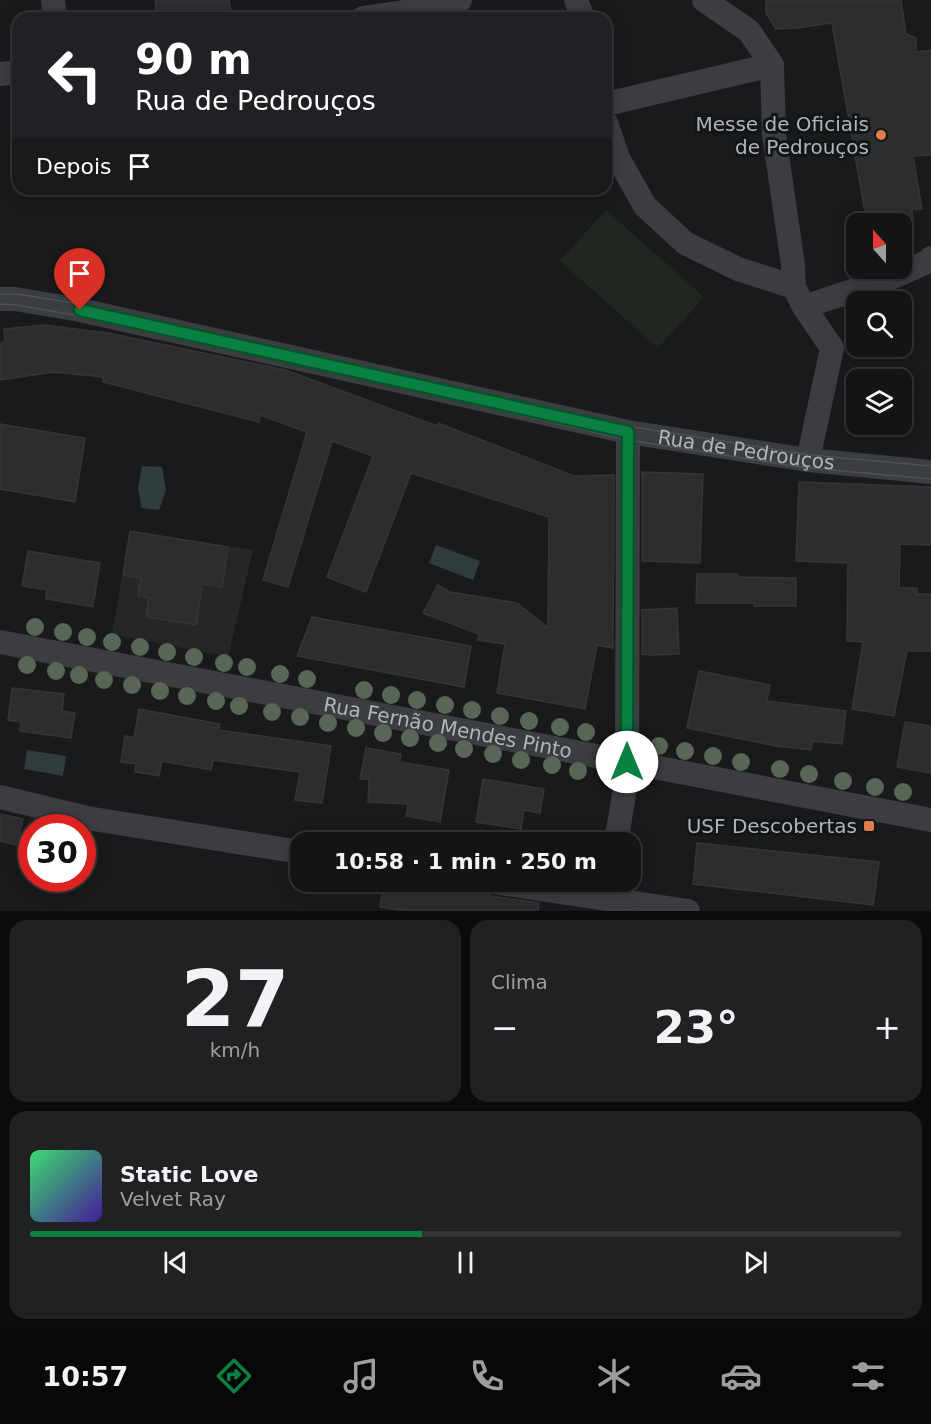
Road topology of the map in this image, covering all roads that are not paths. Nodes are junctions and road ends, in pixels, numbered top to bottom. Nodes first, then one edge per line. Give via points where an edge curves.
1 (460, 0) edge
2 (704, 0) edge
3 (404, 12) edge
4 (772, 65) junction
5 (612, 103) edge
6 (612, 140) edge
7 (931, 258) edge
8 (799, 297) junction
9 (0, 299) edge
10 (628, 432) junction
11 (808, 460) junction
12 (931, 472) edge
13 (0, 642) edge
14 (627, 762) junction
15 (0, 796) edge
16 (931, 820) edge
17 (618, 832) edge
18 (290, 850) edge
19 (565, 892) edge
20 (608, 898) edge
21 (687, 911) edge

1 - 3 street
2 - 4 street via 749,31
4 - 5 street
4 - 8 street via 774,134
6 - 8 street via 645,206 684,243
7 - 8 street via 893,278
8 - 11 street via 832,348
9 - 10 street, Rua de Pedrouços via 80,310
10 - 11 street, Rua de Pedrouços
10 - 14 street
11 - 12 street, Rua de Pedrouços
13 - 14 street, Rua Fernão Mendes Pinto
14 - 16 street, Rua Fernão Mendes Pinto
14 - 17 street
15 - 18 street via 87,818
19 - 20 street
20 - 21 street

